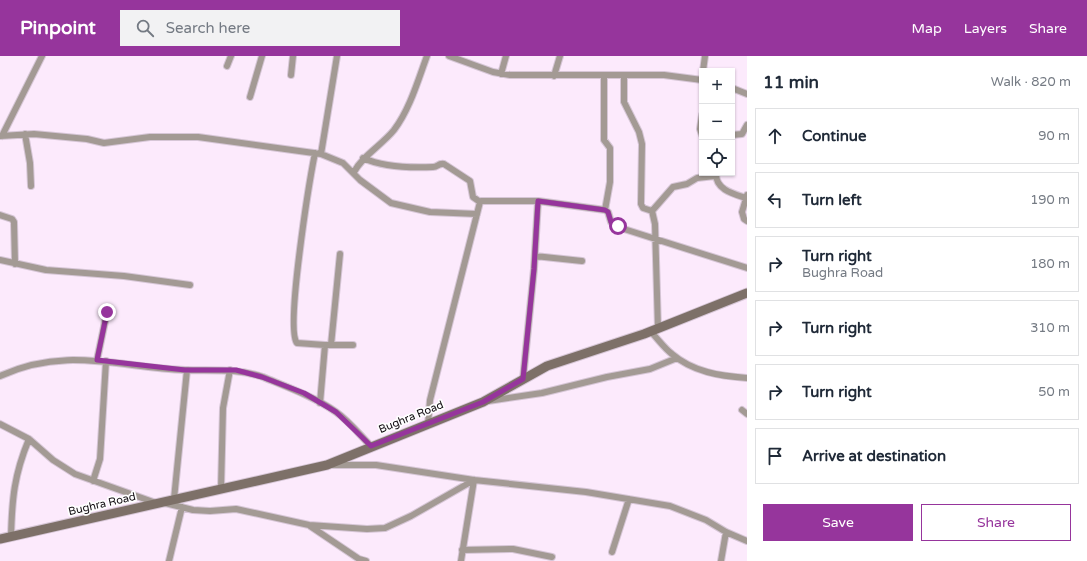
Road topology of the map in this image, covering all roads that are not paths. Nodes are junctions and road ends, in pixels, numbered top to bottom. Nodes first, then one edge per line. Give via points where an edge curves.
1 (42, 56) edge
2 (231, 56) edge
3 (262, 56) edge
4 (293, 56) edge
5 (337, 56) edge
6 (427, 56) edge
7 (449, 56) edge
8 (506, 56) edge
9 (560, 56) edge
10 (705, 56) edge
11 (227, 66) dead end
12 (704, 68) edge
13 (501, 74) junction
14 (291, 75) dead end
15 (604, 75) junction
16 (624, 75) junction
17 (554, 76) junction
18 (699, 79) edge
19 (735, 89) edge
20 (747, 94) edge
21 (250, 97) dead end
22 (747, 125) edge
23 (25, 134) junction
24 (735, 135) edge
25 (1, 136) edge
26 (318, 153) junction
27 (363, 158) junction
28 (354, 172) junction
29 (710, 176) edge
30 (716, 176) edge
31 (31, 186) dead end
32 (747, 196) edge
33 (538, 201) junction
34 (480, 202) junction
35 (605, 210) junction
36 (652, 211) junction
37 (477, 214) junction
38 (0, 215) edge
39 (747, 220) edge
40 (655, 240) junction
41 (340, 254) dead end
42 (535, 256) junction
43 (0, 260) edge
44 (582, 261) dead end
45 (15, 264) junction
46 (747, 268) edge
47 (190, 285) dead end
48 (747, 293) edge
49 (107, 312) dead end
50 (654, 330) junction
51 (328, 345) junction
52 (353, 345) dead end
53 (676, 358) junction
54 (97, 360) junction
55 (106, 361) junction
56 (187, 370) junction
57 (230, 370) junction
58 (0, 376) edge
59 (747, 378) edge
60 (523, 379) junction
61 (483, 402) junction
62 (320, 403) junction
63 (0, 424) edge
64 (428, 424) junction
65 (29, 439) junction
66 (371, 446) junction
67 (327, 465) junction
68 (474, 480) junction
69 (94, 481) junction
70 (221, 489) junction
71 (174, 499) junction
72 (629, 499) junction
73 (159, 503) junction
74 (182, 507) junction
75 (309, 525) junction
76 (726, 532) junction
77 (11, 537) junction
78 (0, 539) edge
79 (747, 541) edge
80 (462, 550) junction
81 (612, 552) dead end
82 (552, 557) dead end
83 (541, 558) edge
84 (359, 560) edge
85 (169, 561) edge
86 (366, 561) edge
87 (461, 561) edge
88 (721, 561) edge

1 - 25 street
2 - 11 street
3 - 21 street
4 - 14 street
5 - 26 street
6 - 27 street via 397,125 374,151
7 - 13 street
8 - 13 street
9 - 17 street
10 - 12 street
13 - 17 street
15 - 16 street
15 - 17 street
15 - 35 street via 604,140 610,148 610,182
16 - 18 street via 676,75
16 - 36 street via 624,102 642,144 641,204 643,208
19 - 20 street
22 - 24 street via 742,134
23 - 25 street
23 - 26 street via 88,139 104,143 150,137 198,137
23 - 31 street
26 - 28 street via 337,160
26 - 51 street via 304,216 294,338 301,344
27 - 28 street
27 - 34 street via 371,162 400,166 433,167 440,163 444,164 470,181 473,196
28 - 37 street via 365,184 391,202 430,212
29 - 36 street via 673,187
30 - 32 street via 719,184 731,194
32 - 39 street via 742,215
33 - 34 street
33 - 35 street
33 - 42 street
34 - 37 street
35 - 40 street via 614,224
36 - 40 street
37 - 64 street via 432,393
38 - 45 street via 14,222
40 - 46 street
40 - 50 street
41 - 51 street
42 - 44 street
42 - 60 street
43 - 45 street
45 - 47 street via 46,270 124,276
48 - 50 street, Bughra Road
49 - 54 street
50 - 53 street
50 - 60 street, Bughra Road via 547,366
51 - 52 street
51 - 62 street
53 - 59 street via 692,368 718,375
53 - 61 street via 650,369 607,376 542,393
54 - 55 street
54 - 58 street via 64,359 36,364
55 - 56 street
55 - 69 street via 100,459
56 - 57 street
56 - 71 street
57 - 62 street via 262,377 304,393
57 - 70 street via 223,408
60 - 61 street, Bughra Road
61 - 64 street, Bughra Road
62 - 66 street via 340,415
63 - 65 street
64 - 66 street, Bughra Road
65 - 69 street via 64,467
65 - 77 street via 12,496
66 - 67 street, Bughra Road
67 - 68 street via 376,465
67 - 70 street, Bughra Road
68 - 72 street
68 - 75 street via 447,497 385,528 367,530
68 - 80 street
69 - 73 street
70 - 71 street, Bughra Road
71 - 73 street, Bughra Road
72 - 76 street via 670,506 706,520
72 - 81 street
73 - 74 street
73 - 77 street, Bughra Road
74 - 75 street via 210,511 236,509
74 - 85 street
75 - 84 street
76 - 79 street
76 - 88 street
77 - 78 street, Bughra Road
80 - 83 street via 513,549
80 - 87 street
82 - 83 street
84 - 86 street

